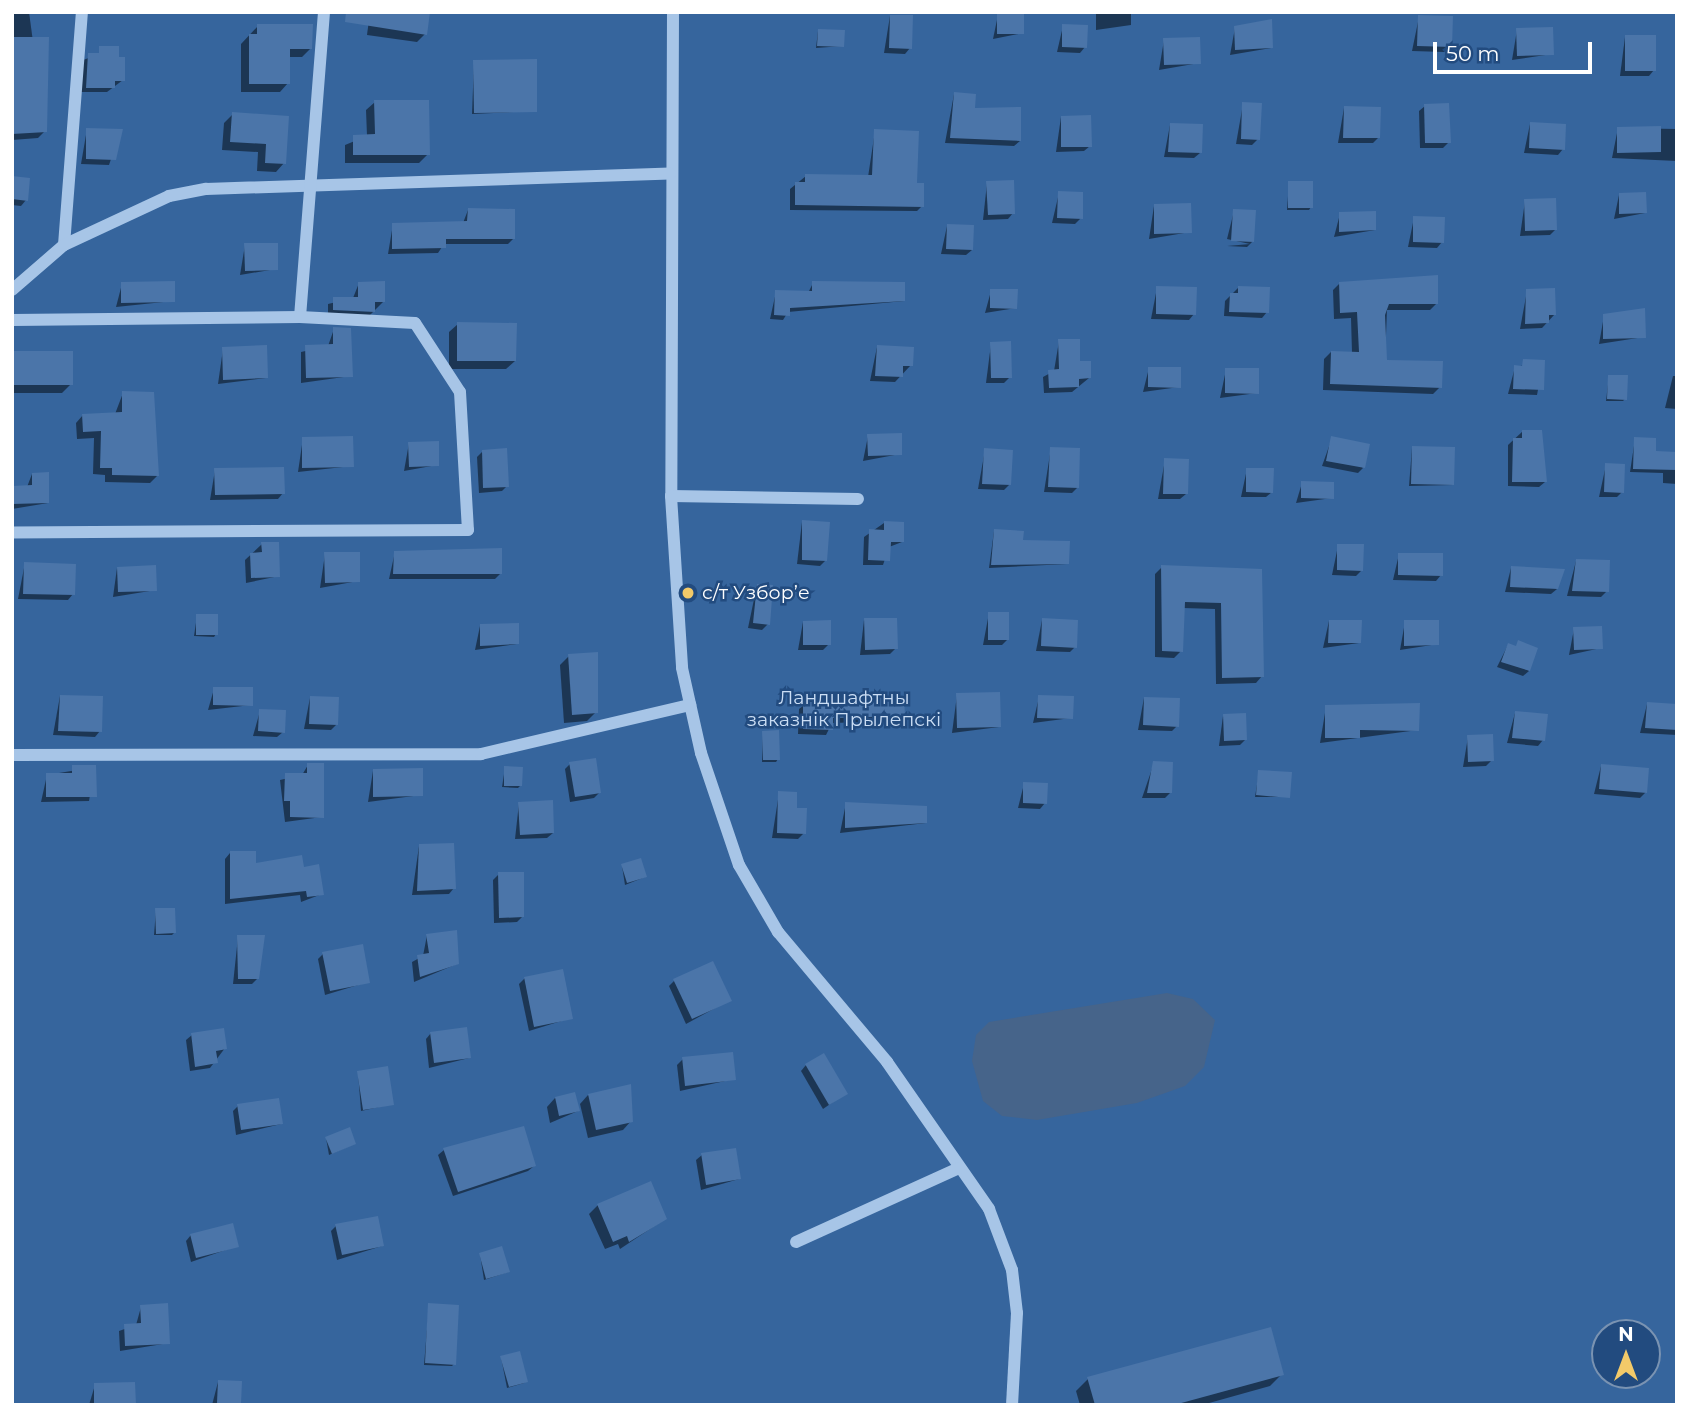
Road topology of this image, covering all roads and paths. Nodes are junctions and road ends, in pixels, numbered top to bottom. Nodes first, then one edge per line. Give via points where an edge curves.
1 (82, 12) edge
2 (324, 12) edge
3 (673, 12) edge
4 (670, 174) junction
5 (308, 181) junction
6 (64, 245) junction
7 (12, 290) edge
8 (300, 317) junction
9 (12, 320) edge
10 (671, 496) junction
11 (858, 499) dead end
12 (12, 532) edge
13 (690, 705) junction
14 (12, 755) edge
15 (959, 1168) junction
16 (796, 1241) dead end
17 (1012, 1405) edge

1 - 6 street
2 - 5 street
3 - 4 street
4 - 5 street
4 - 10 street
5 - 6 street via 169,196
5 - 8 street
6 - 7 street
8 - 9 street
8 - 12 street via 403,320 425,330 460,392 467,530
10 - 11 street
10 - 13 street via 677,619
13 - 14 street via 481,754
13 - 15 street via 721,822 756,897 817,986 887,1062
15 - 16 street
15 - 17 street via 989,1209 1012,1270 1018,1356

